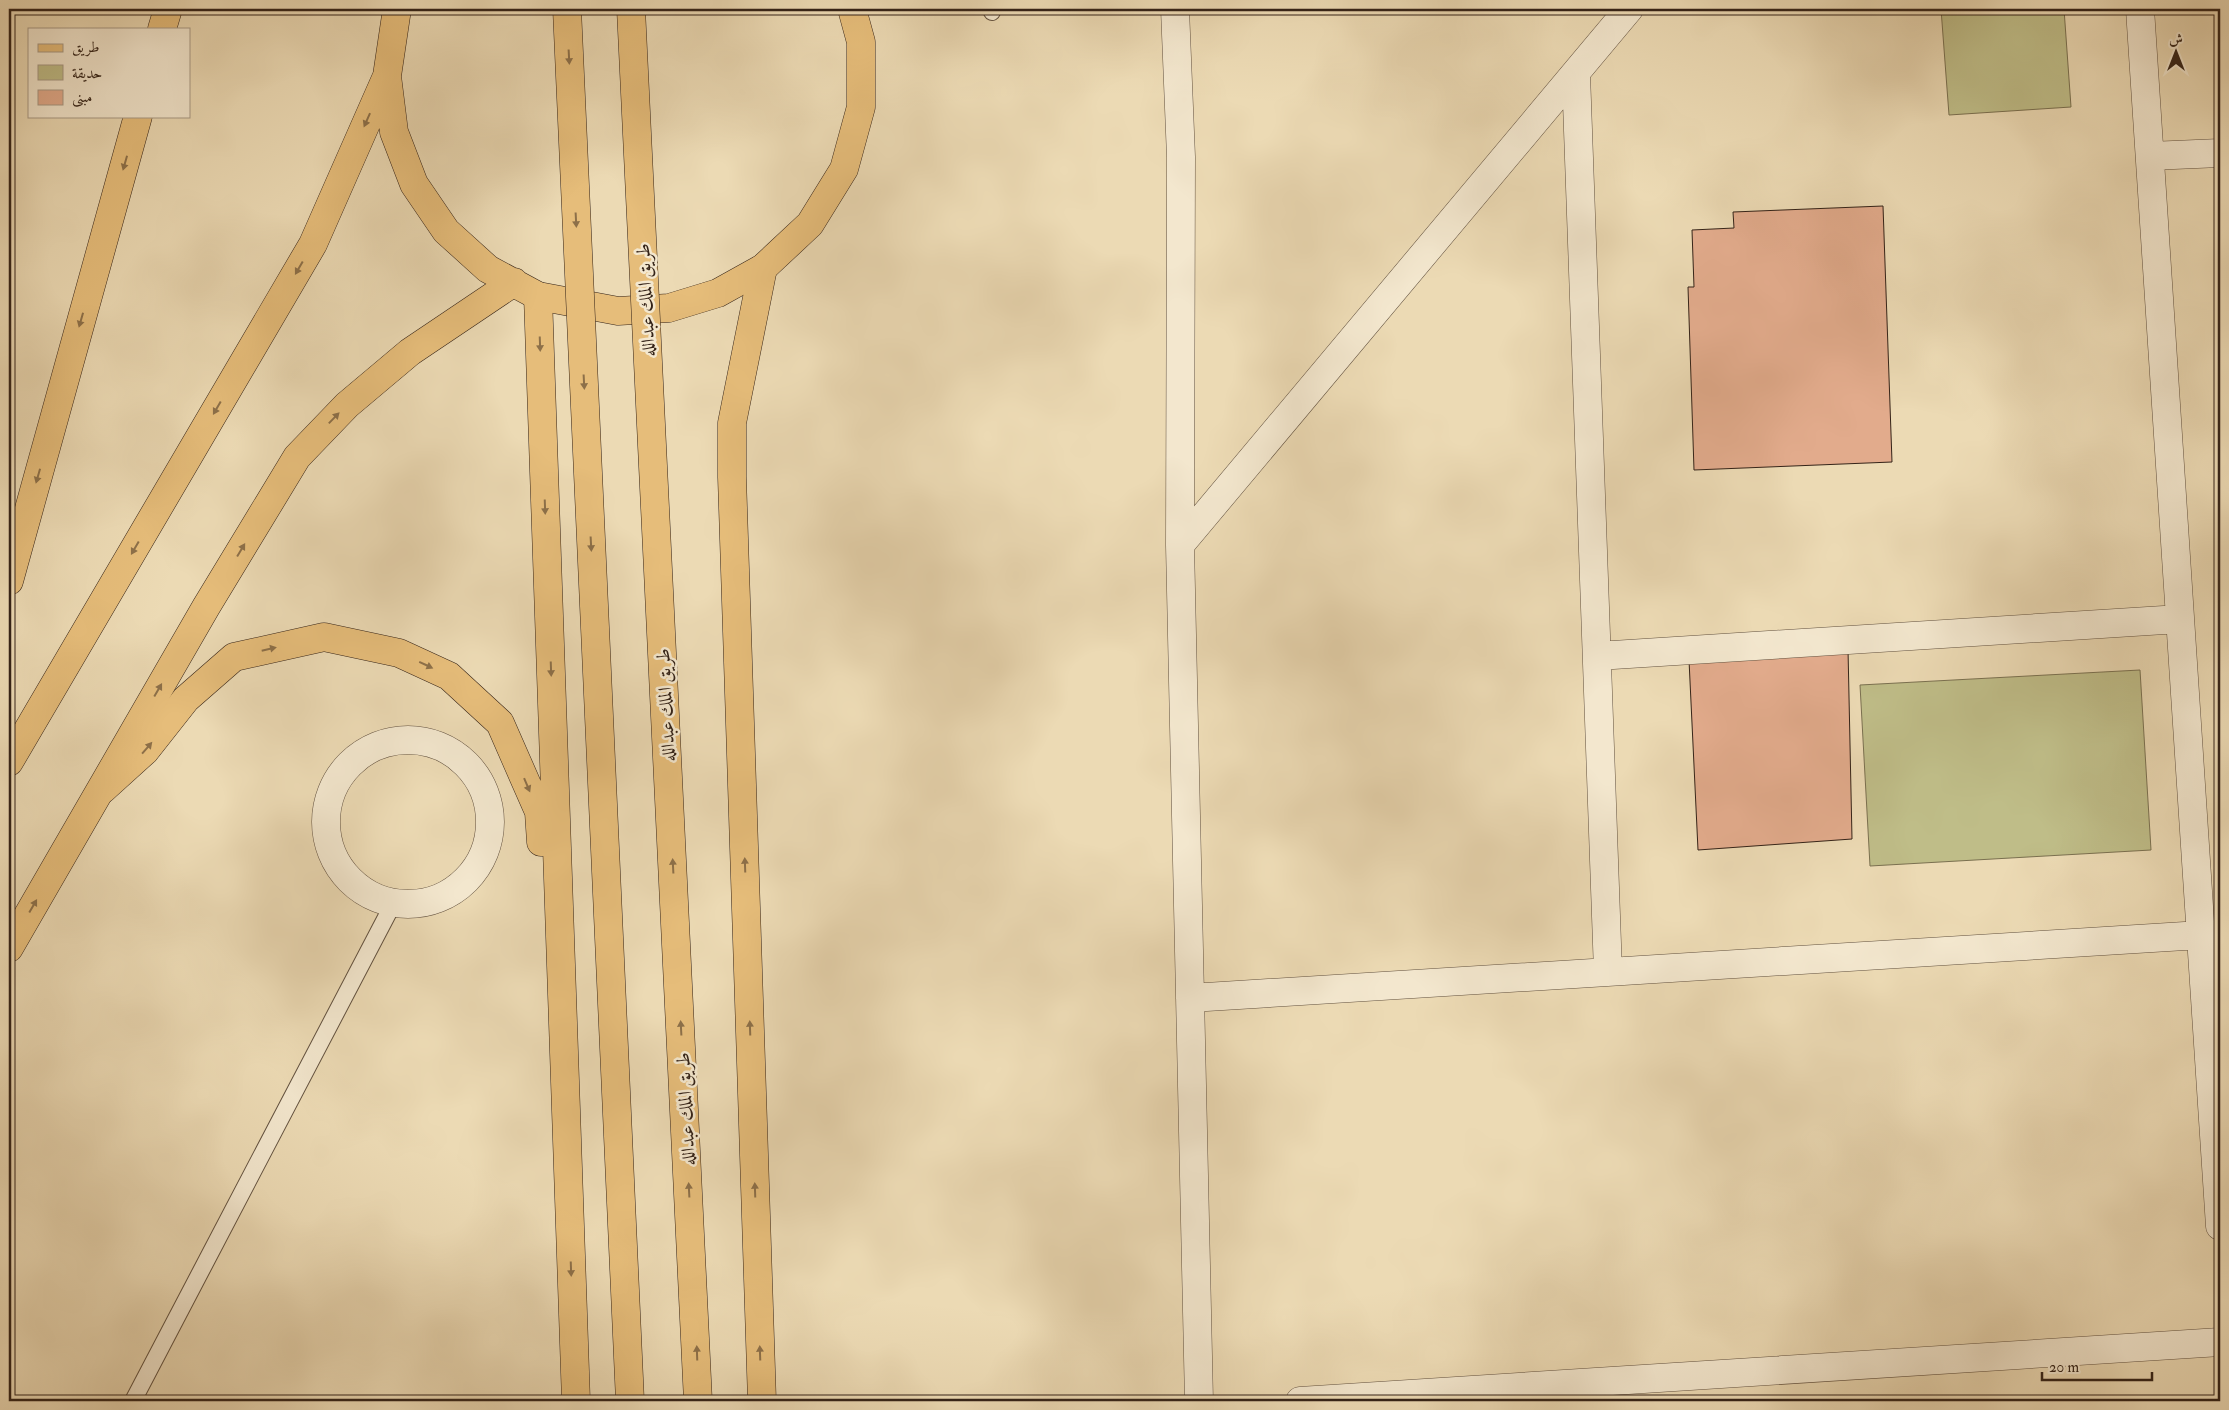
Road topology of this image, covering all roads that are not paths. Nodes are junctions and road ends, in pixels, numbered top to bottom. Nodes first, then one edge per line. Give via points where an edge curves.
1 (168, 9) edge
2 (397, 9) edge
3 (567, 9) edge
4 (631, 9) edge
5 (852, 9) edge
6 (1176, 9) edge
7 (1629, 9) edge
8 (2140, 9) edge
9 (162, 28) edge
10 (1576, 74) junction
11 (387, 76) junction
12 (137, 118) edge
13 (2220, 153) edge
14 (2150, 156) junction
15 (763, 268) junction
16 (514, 282) junction
17 (538, 296) junction
18 (1180, 545) junction
19 (9, 581) edge
20 (2180, 619) junction
21 (1597, 656) junction
22 (9, 762) edge
23 (98, 793) junction
24 (393, 904) junction
25 (2201, 935) junction
26 (9, 948) edge
27 (1608, 972) junction
28 (1190, 998) junction
29 (2220, 1226) edge
30 (570, 1238) junction
31 (2220, 1342) edge
32 (134, 1401) edge
33 (576, 1401) edge
34 (630, 1401) edge
35 (698, 1401) edge
36 (762, 1401) edge
37 (1199, 1401) edge
38 (1300, 1401) edge

1 - 9 main road
2 - 11 main road
3 -> 34 main road, bridge
35 -> 4 main road, طريق الملك عبدالله, bridge
5 - 15 main road via 861,42 861,107 844,169 810,224
6 - 18 street via 1182,157
7 - 10 street
8 - 14 street
10 - 18 street
10 - 21 street
11 - 16 main road via 394,132 414,184 446,231 488,269
11 -> 22 main road via 313,244
12 -> 19 main road
13 - 14 street
14 - 20 street
15 - 17 main road via 718,293 669,308 618,311
36 -> 15 main road via 732,423
16 - 17 main road
23 -> 16 main road via 297,457 347,405 410,352
17 -> 30 main road
18 - 28 street
20 - 21 street
20 - 25 street
21 - 27 street
26 -> 23 main road
23 -> 30 main road via 145,751 186,699 234,657 324,636 399,653 449,676 500,723 538,812
24 - 24 street via 438,899 457,889 473,873 490,833 490,810 484,789 471,770 455,755 415,740 375,747 357,758 342,772 326,810 330,852 340,870 372,897
24 - 32 lane
25 - 27 street
25 - 29 street
27 - 28 street
28 - 37 street
30 -> 33 main road
31 - 38 street

